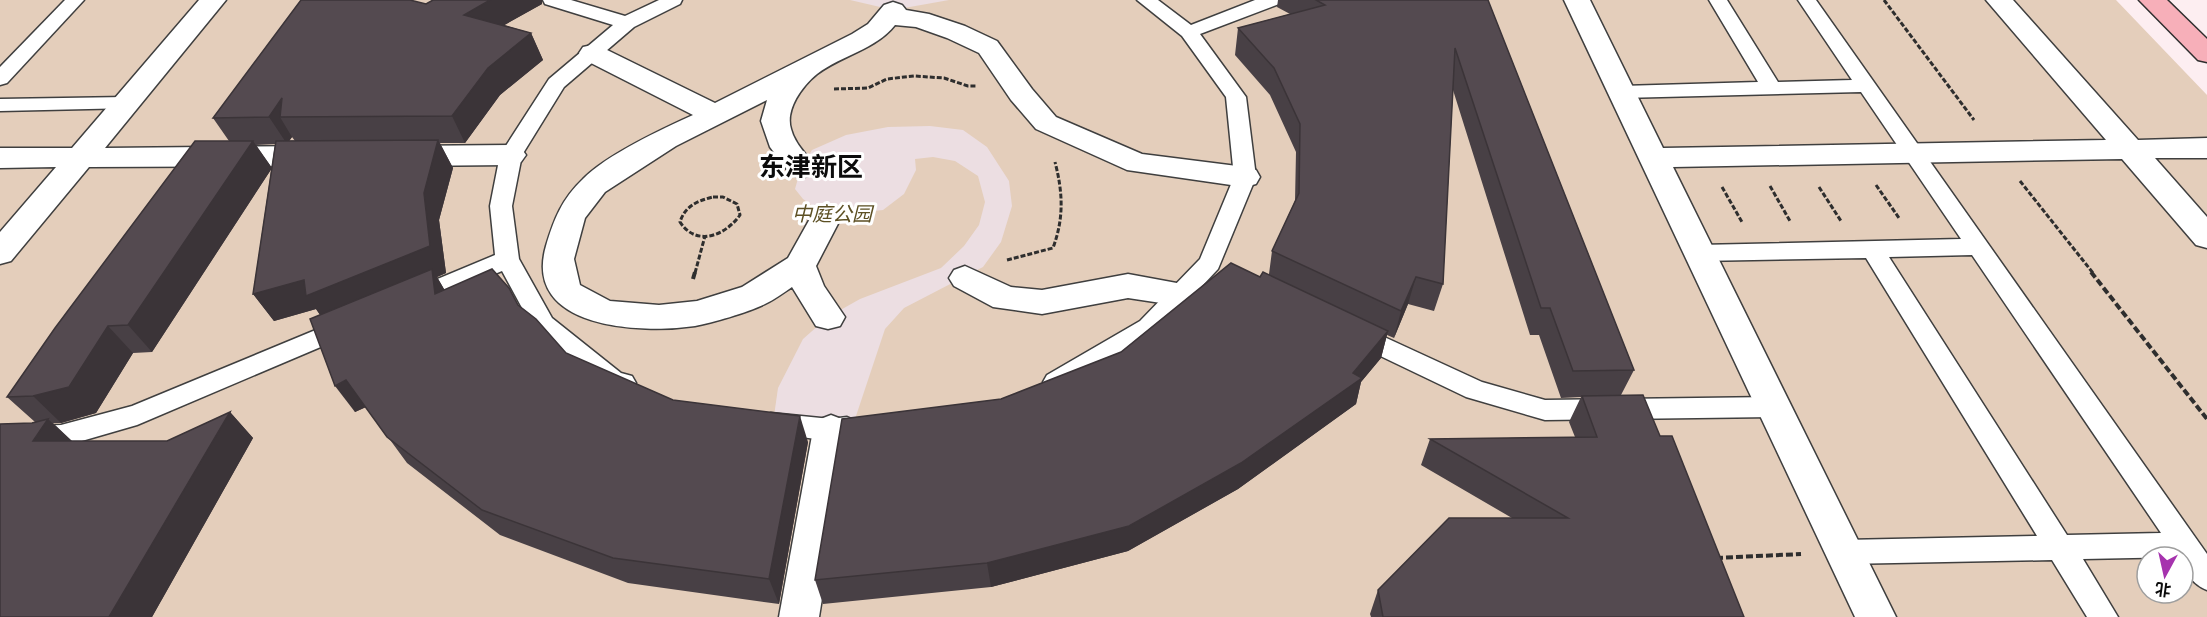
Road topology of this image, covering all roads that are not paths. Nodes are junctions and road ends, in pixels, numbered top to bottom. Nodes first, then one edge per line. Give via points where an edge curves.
1 (75, 0) edge
2 (213, 0) edge
3 (552, 0) edge
4 (673, 0) edge
5 (1146, 0) edge
6 (1272, 0) edge
7 (1577, 0) edge
8 (1718, 0) edge
9 (1807, 0) edge
10 (2000, 0) edge
11 (2152, 0) edge
12 (627, 24) junction
13 (1190, 32) junction
14 (592, 53) junction
15 (2207, 54) edge
16 (0, 79) edge
17 (800, 79) junction
18 (1867, 86) junction
19 (1772, 88) junction
20 (1622, 92) junction
21 (126, 103) junction
22 (0, 105) edge
23 (716, 115) junction
24 (2207, 148) edge
25 (2131, 150) junction
26 (1914, 153) junction
27 (511, 155) junction
28 (344, 156) edge
29 (380, 156) edge
30 (81, 157) junction
31 (0, 158) edge
32 (1654, 158) junction
33 (801, 168) dead end
34 (1245, 177) junction
35 (827, 216) dead end
36 (2207, 237) edge
37 (1979, 247) junction
38 (1873, 249) junction
39 (0, 253) edge
40 (1699, 253) junction
41 (507, 259) junction
42 (800, 266) junction
43 (965, 278) dead end
44 (1181, 294) junction
45 (828, 317) dead end
46 (1337, 324) edge
47 (1039, 388) edge
48 (646, 392) edge
49 (1773, 407) junction
50 (753, 421) edge
51 (874, 425) edge
52 (831, 430) junction
53 (0, 438) edge
54 (2185, 545) edge
55 (2135, 546) edge
56 (2060, 548) junction
57 (1844, 552) junction
58 (2195, 560) edge
59 (2207, 577) edge
60 (799, 617) edge
61 (1876, 617) edge
62 (2103, 617) edge

1 - 16 lane
2 - 21 street
3 - 12 lane
4 - 12 lane
5 - 13 lane
6 - 13 lane
7 - 20 street
8 - 19 lane
9 - 18 lane
10 - 25 street
11 - 15 main road
12 - 14 lane
13 - 34 lane via 1236,97
14 - 23 street
14 - 27 lane via 556,83
17 - 23 street
17 - 33 street via 778,105 775,129
17 - 34 street via 877,30 891,13 956,32 988,47 1046,123 1137,163
18 - 19 lane
18 - 26 lane
19 - 20 lane
20 - 32 street
21 - 22 lane
21 - 30 street
23 - 42 street via 666,139 594,185 570,216 558,259 566,292 605,313 659,317 697,313 753,296
24 - 25 street
25 - 26 street
25 - 36 street
26 - 32 street
26 - 37 lane
27 - 29 street
27 - 41 lane via 501,206
28 - 30 street
30 - 31 street
30 - 39 street
32 - 40 street
34 - 44 lane via 1221,268
35 - 42 street
37 - 38 lane
37 - 54 lane
38 - 40 lane
38 - 56 lane
40 - 49 street
41 - 48 lane via 543,324 613,380
41 - 53 lane via 138,415 61,436
42 - 45 street via 809,290
43 - 44 street via 1005,298 1042,302 1128,286
44 - 47 lane via 1149,327 1061,380
46 - 49 lane via 1475,390 1545,410
49 - 57 street
50 - 52 lane
51 - 52 lane
52 - 60 street
55 - 56 lane
56 - 57 lane
56 - 62 lane
57 - 61 street
58 - 59 lane

